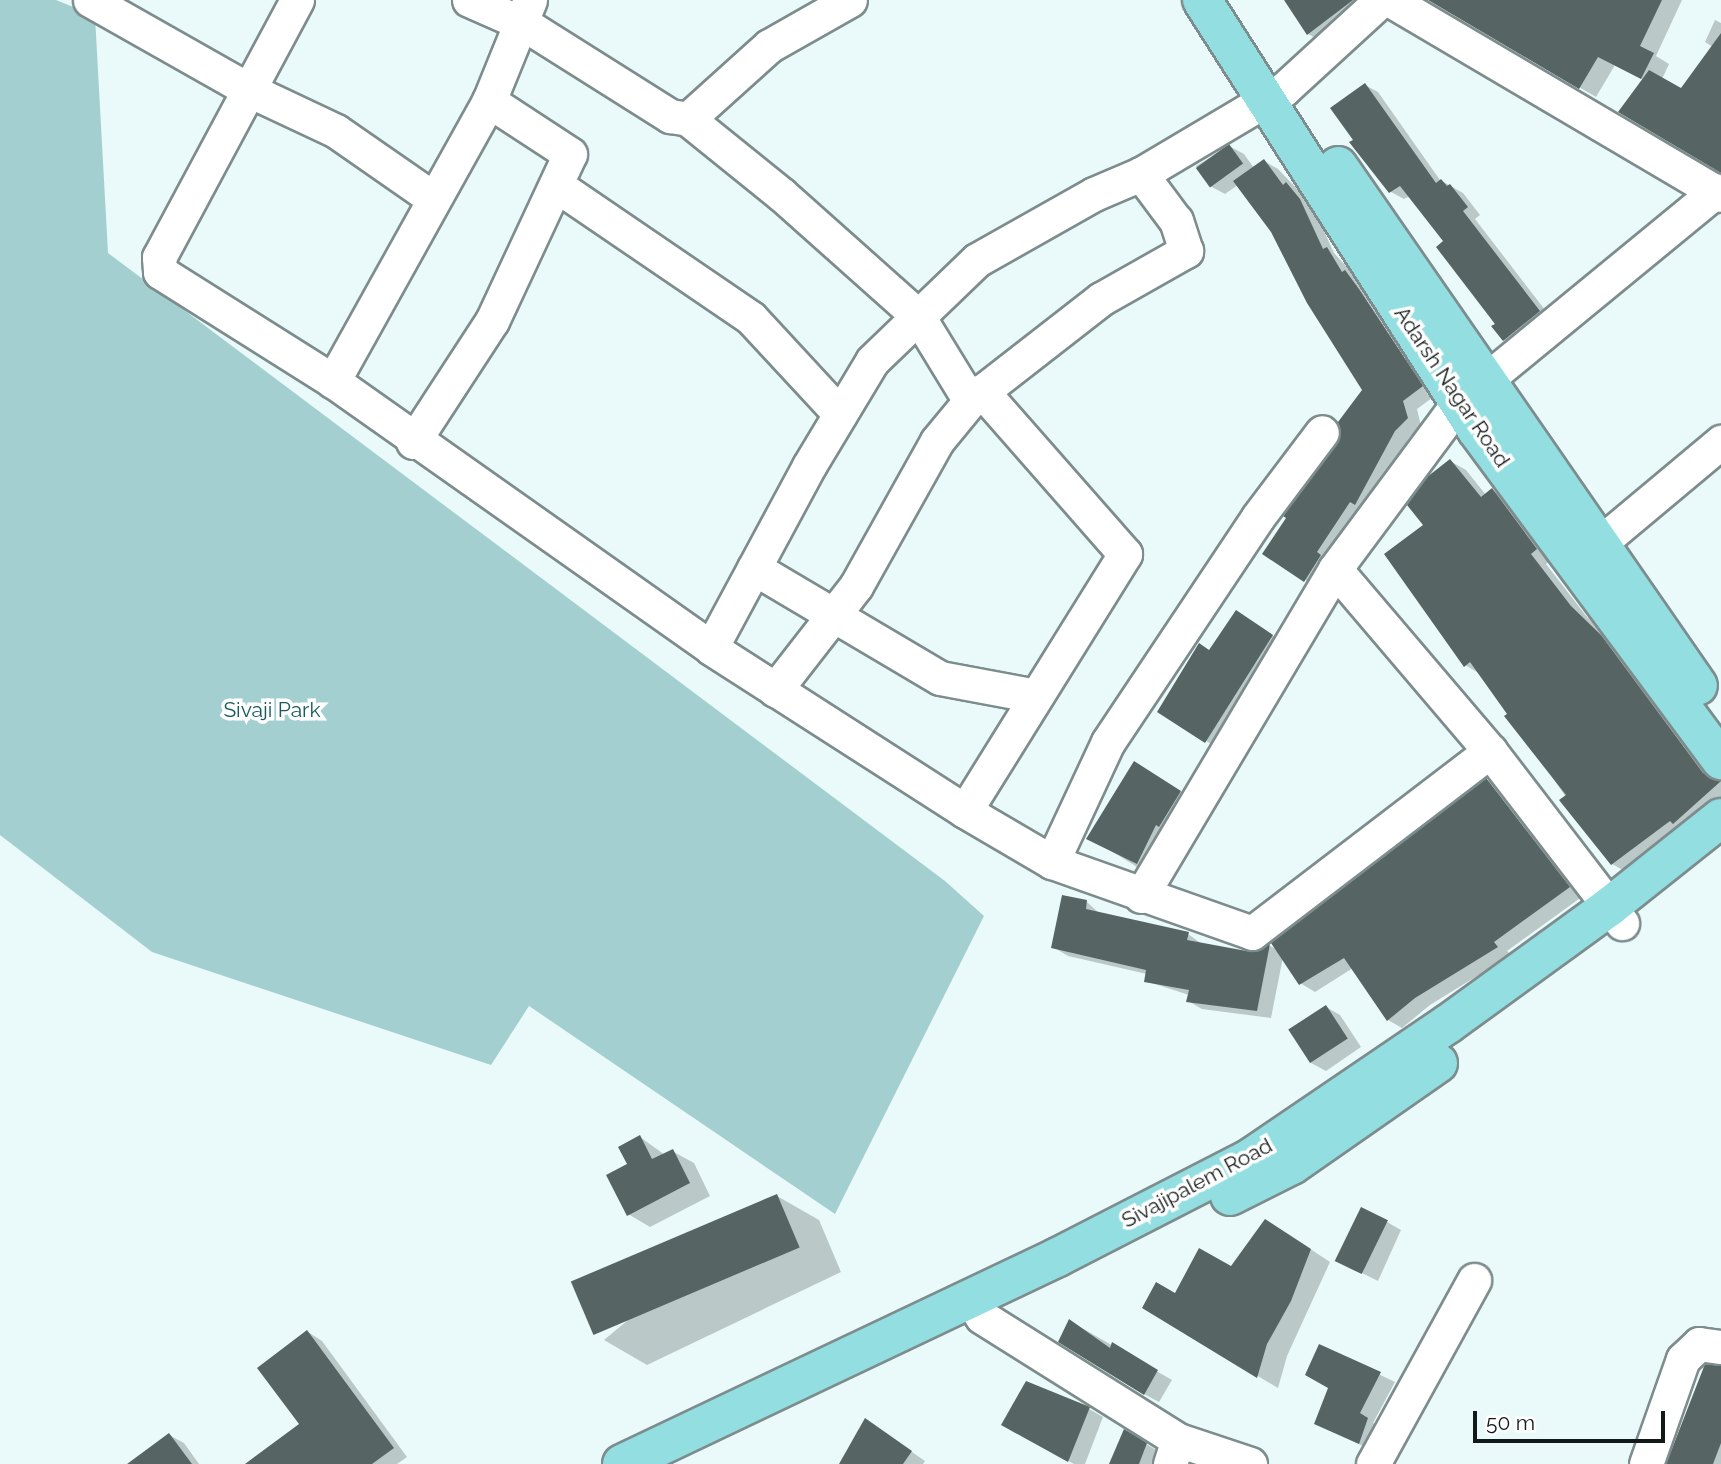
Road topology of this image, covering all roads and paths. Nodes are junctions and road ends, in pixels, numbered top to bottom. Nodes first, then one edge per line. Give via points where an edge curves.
1 (90, 0) edge
2 (297, 0) edge
3 (469, 0) edge
4 (850, 0) edge
5 (1202, 0) edge
6 (1230, 0) edge
7 (1381, 0) edge
8 (1390, 0) edge
9 (527, 12) edge
10 (249, 90) junction
11 (1275, 94) junction
12 (489, 101) junction
13 (688, 119) junction
14 (1141, 174) junction
15 (556, 185) junction
16 (1718, 193) edge
17 (434, 200) junction
18 (918, 316) junction
19 (333, 381) junction
20 (1473, 392) junction
21 (976, 396) junction
22 (840, 414) junction
23 (1322, 432) dead end
24 (413, 442) junction
25 (1721, 442) edge
26 (1600, 543) junction
27 (754, 568) junction
28 (1335, 569) junction
29 (832, 617) junction
30 (712, 648) junction
31 (775, 690) junction
32 (1036, 696) junction
33 (1721, 720) edge
34 (1490, 751) junction
35 (1721, 760) edge
36 (965, 811) junction
37 (1721, 818) edge
38 (1721, 847) edge
39 (1052, 862) junction
40 (1141, 896) junction
41 (1616, 915) junction
42 (1474, 1280) dead end
43 (976, 1308) junction
44 (1721, 1347) edge
45 (1174, 1452) edge
46 (622, 1464) edge
47 (668, 1464) edge
48 (1250, 1464) edge
49 (1373, 1464) edge
50 (1646, 1464) edge

1 - 10 street
2 - 10 street
3 - 9 street
4 - 13 street via 769,46
5 - 11 main road, Adarsh Nagar Road
6 - 11 main road, Adarsh Nagar Road
7 - 11 street
8 - 16 street
9 - 12 street
9 - 13 street via 670,116
10 - 17 street via 336,131
10 - 19 street via 159,257 159,272
11 - 14 street
11 - 20 main road, Adarsh Nagar Road
12 - 15 street via 570,154
12 - 17 street
13 - 18 street via 781,194
14 - 18 street via 1094,194 977,260
14 - 21 street via 1176,221 1185,251 1101,299
15 - 22 street via 751,318
15 - 24 street via 492,321
16 - 20 street
17 - 19 street
18 - 21 street
18 - 22 street via 872,361
19 - 24 street
20 - 26 main road, Adarsh Nagar Road
20 - 28 street
20 - 35 main road, Adarsh Nagar Road
21 - 29 street via 937,442 856,586
21 - 32 street via 1125,554
22 - 27 street
23 - 39 street via 1258,517 1108,742
24 - 30 street
25 - 26 street
26 - 33 main road, Adarsh Nagar Road
27 - 29 street
27 - 30 street
28 - 34 street
28 - 40 street
29 - 31 street
29 - 32 street via 940,678
30 - 31 street
31 - 36 street
32 - 36 street
34 - 40 street via 1252,933
34 - 41 street
36 - 39 street
37 - 41 main road, Sivajipalem Road
38 - 41 main road, Sivajipalem Road
39 - 40 street
41 - 43 main road, Sivajipalem Road via 1466,1043 1292,1166
42 - 49 street
43 - 45 street
43 - 46 main road, Sivajipalem Road
43 - 47 main road, Sivajipalem Road
44 - 50 street via 1699,1344 1683,1359
45 - 48 street

